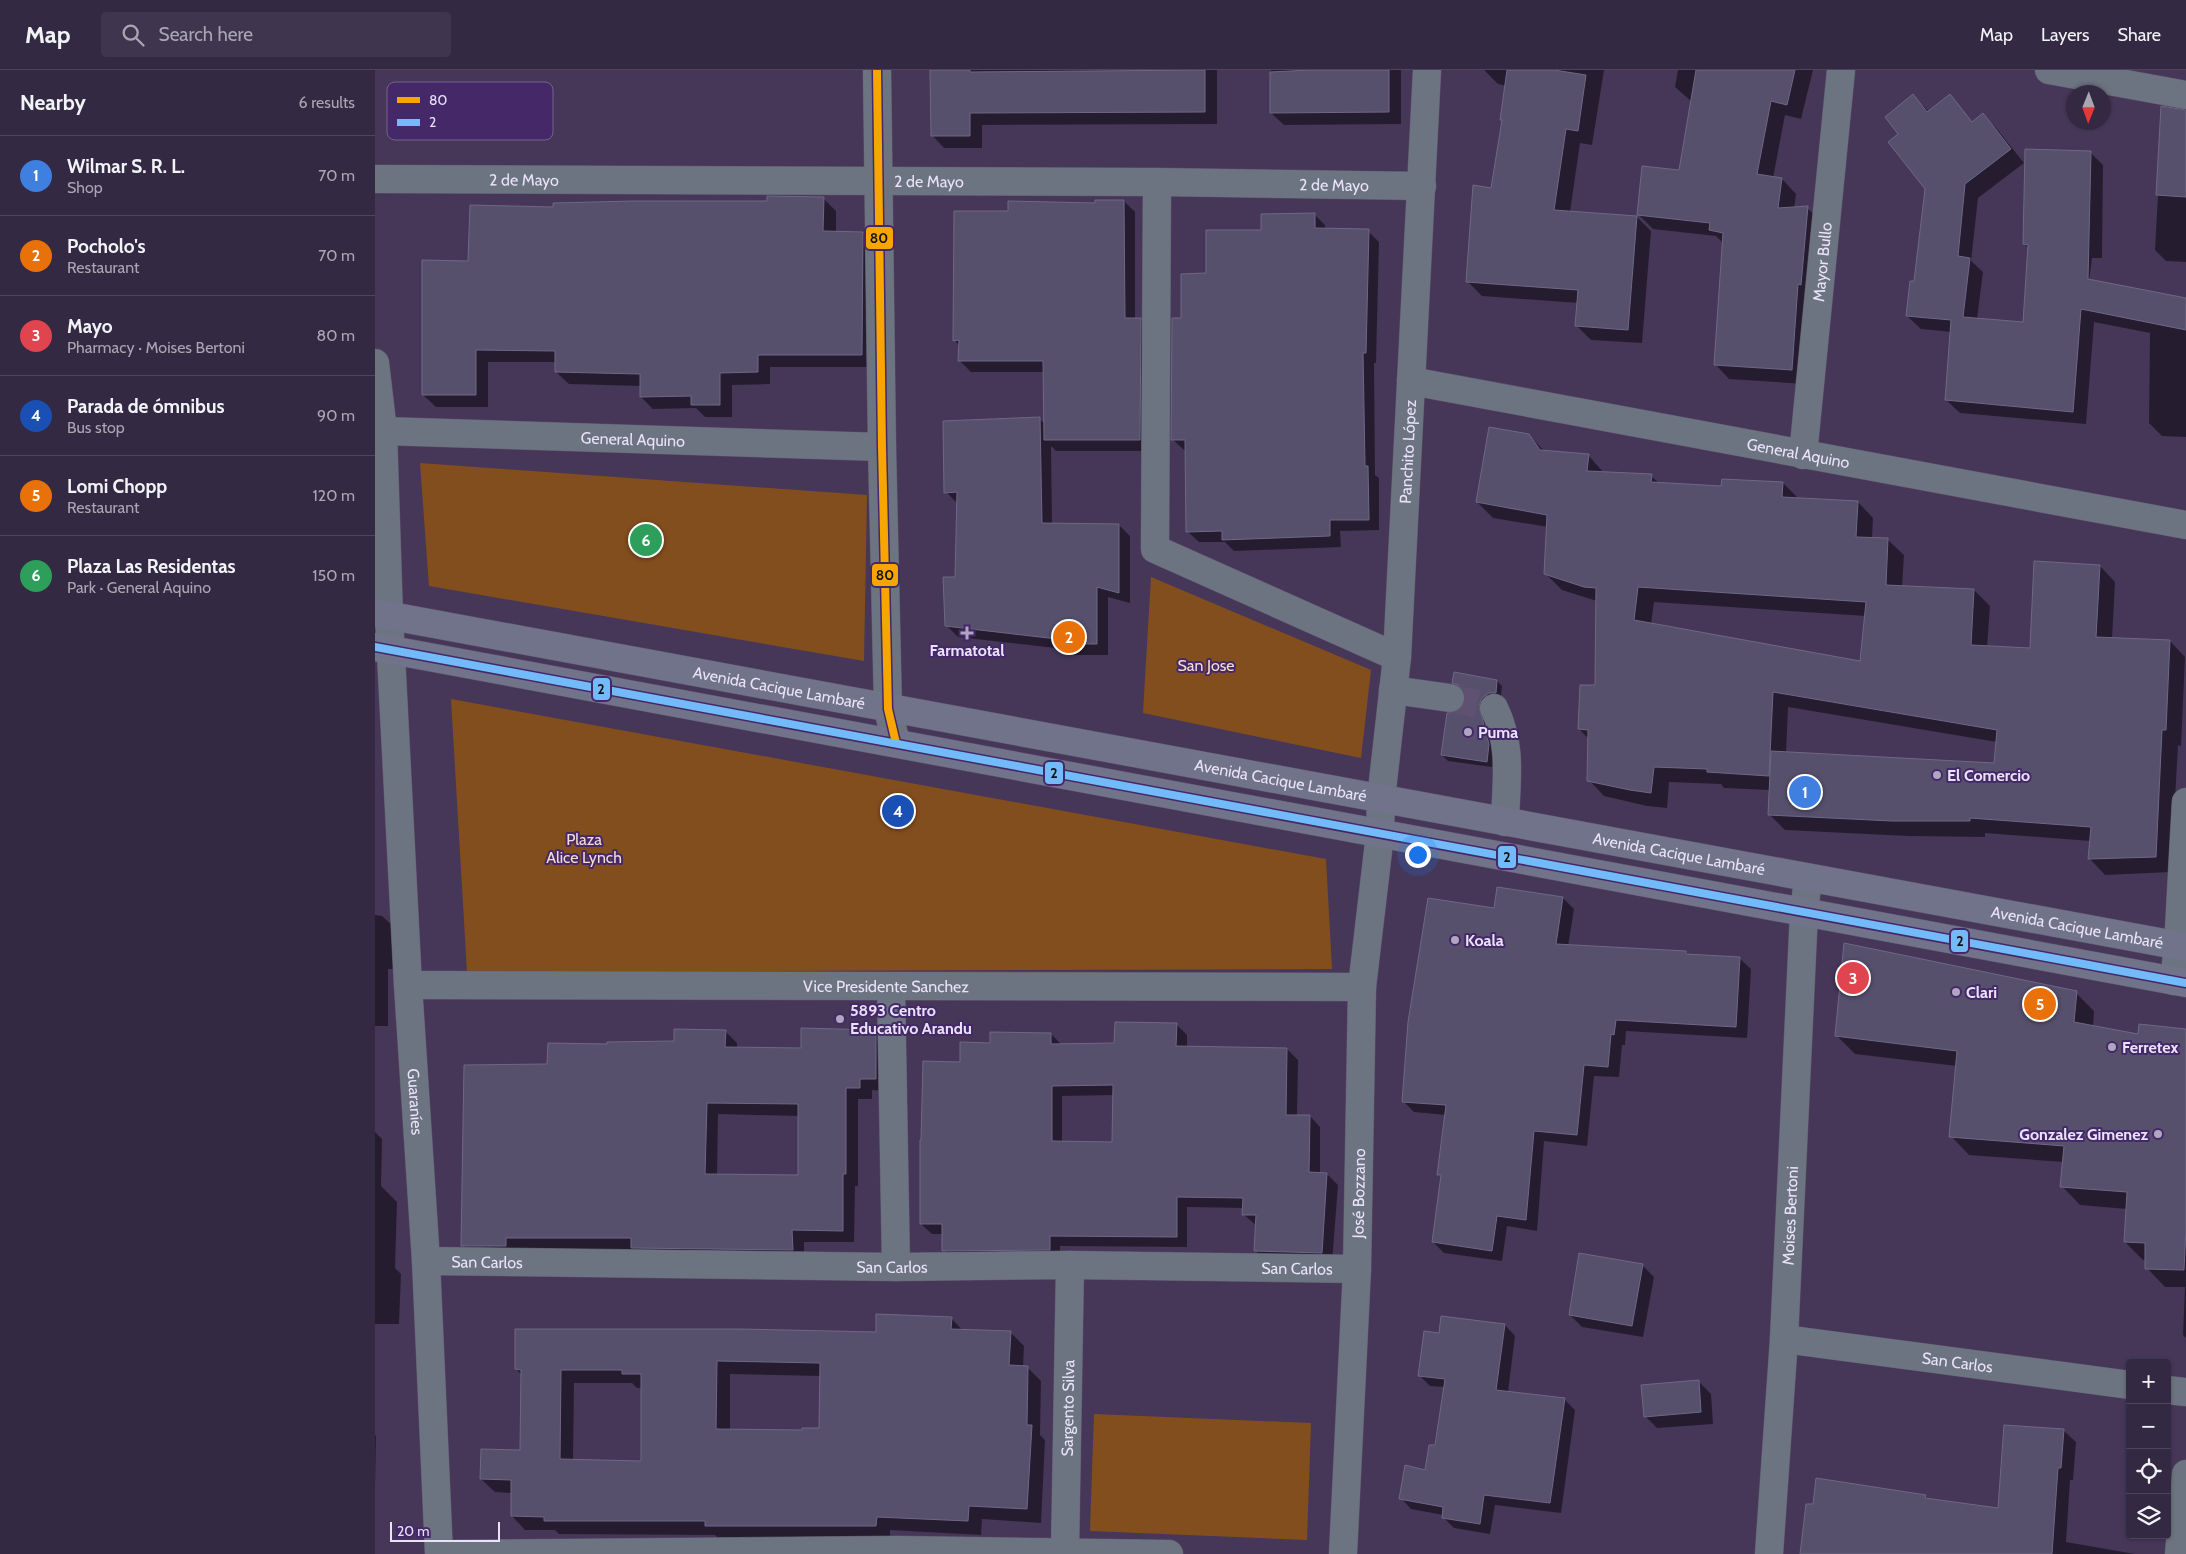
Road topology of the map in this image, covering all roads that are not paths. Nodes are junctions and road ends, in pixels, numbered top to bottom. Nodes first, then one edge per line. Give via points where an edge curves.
1 (877, 70) edge
2 (1427, 70) edge
3 (1841, 70) edge
4 (2049, 70) edge
5 (2186, 95) edge
6 (375, 180) edge
7 (879, 181) junction
8 (1157, 182) junction
9 (1421, 186) junction
10 (375, 363) edge
11 (1411, 381) junction
12 (383, 431) junction
13 (882, 447) junction
14 (1803, 455) junction
15 (2186, 525) edge
16 (382, 615) edge
17 (384, 648) edge
18 (1397, 656) junction
19 (1393, 690) junction
20 (1450, 698) tunnel mouth
21 (1494, 708) dead end
22 (889, 709) junction
23 (896, 744) junction
24 (1381, 800) junction
25 (2186, 802) edge
26 (1505, 822) junction
27 (1380, 834) junction
28 (1808, 879) junction
29 (1804, 912) junction
30 (2182, 946) edge
31 (2180, 982) edge
32 (409, 985) junction
33 (891, 987) junction
34 (1362, 987) junction
35 (426, 1261) junction
36 (1070, 1265) junction
37 (897, 1267) junction
38 (1357, 1269) junction
39 (1784, 1339) junction
40 (2126, 1384) edge
41 (2171, 1390) edge
42 (2186, 1392) edge
43 (2186, 1474) edge
44 (898, 1552) edge
45 (1065, 1552) junction
46 (439, 1554) edge
47 (445, 1554) edge
48 (1169, 1554) edge
49 (1343, 1554) edge
50 (1769, 1554) edge
51 (2179, 1554) edge

1 - 7 street
2 - 9 street, Panchito López
3 - 14 street, Mayor Bullo
4 - 5 street
6 - 7 street, 2 de Mayo
7 - 8 street, 2 de Mayo
7 - 13 street
8 - 9 street, 2 de Mayo
8 - 18 street via 1155,549
9 - 11 street, Panchito López
10 - 12 street, Guaraníes
11 - 14 street, General Aquino
11 - 18 street, Panchito López
12 - 13 street, General Aquino
12 - 16 street, Guaraníes
13 - 22 street
14 - 15 street, General Aquino
16 - 17 street, Guaraníes
16 - 22 main road, Avenida Cacique Lambaré
17 - 23 main road, Avenida Cacique Lambaré
17 - 32 street, Guaraníes
18 - 19 street, Panchito López
19 - 20 street
19 - 24 street, Panchito López
21 - 26 street via 1503,727 1507,748
22 - 23 street
22 - 24 main road, Avenida Cacique Lambaré
23 - 27 main road, Avenida Cacique Lambaré
24 - 26 main road, Avenida Cacique Lambaré
24 - 27 street, Panchito López
25 - 30 street
26 - 28 main road, Avenida Cacique Lambaré
27 - 29 main road, Avenida Cacique Lambaré
27 - 34 street, José Bozzano
28 - 29 street, Moises Bertoni
28 - 30 main road, Avenida Cacique Lambaré
29 - 31 main road, Avenida Cacique Lambaré
29 - 39 street, Moises Bertoni
30 - 31 street
32 - 33 street, Vice Presidente Sanchez
32 - 35 street, Guaraníes
33 - 34 street, Vice Presidente Sanchez
33 - 37 street
34 - 38 street, José Bozzano
35 - 37 street, San Carlos
35 - 46 street, Guaraníes
36 - 37 street, San Carlos
36 - 38 street, San Carlos
36 - 45 street, Sargento Silva
38 - 49 street, José Bozzano
39 - 40 street, San Carlos
39 - 50 street, Moises Bertoni
41 - 42 street
43 - 51 street
44 - 45 street
44 - 47 street
45 - 48 street

